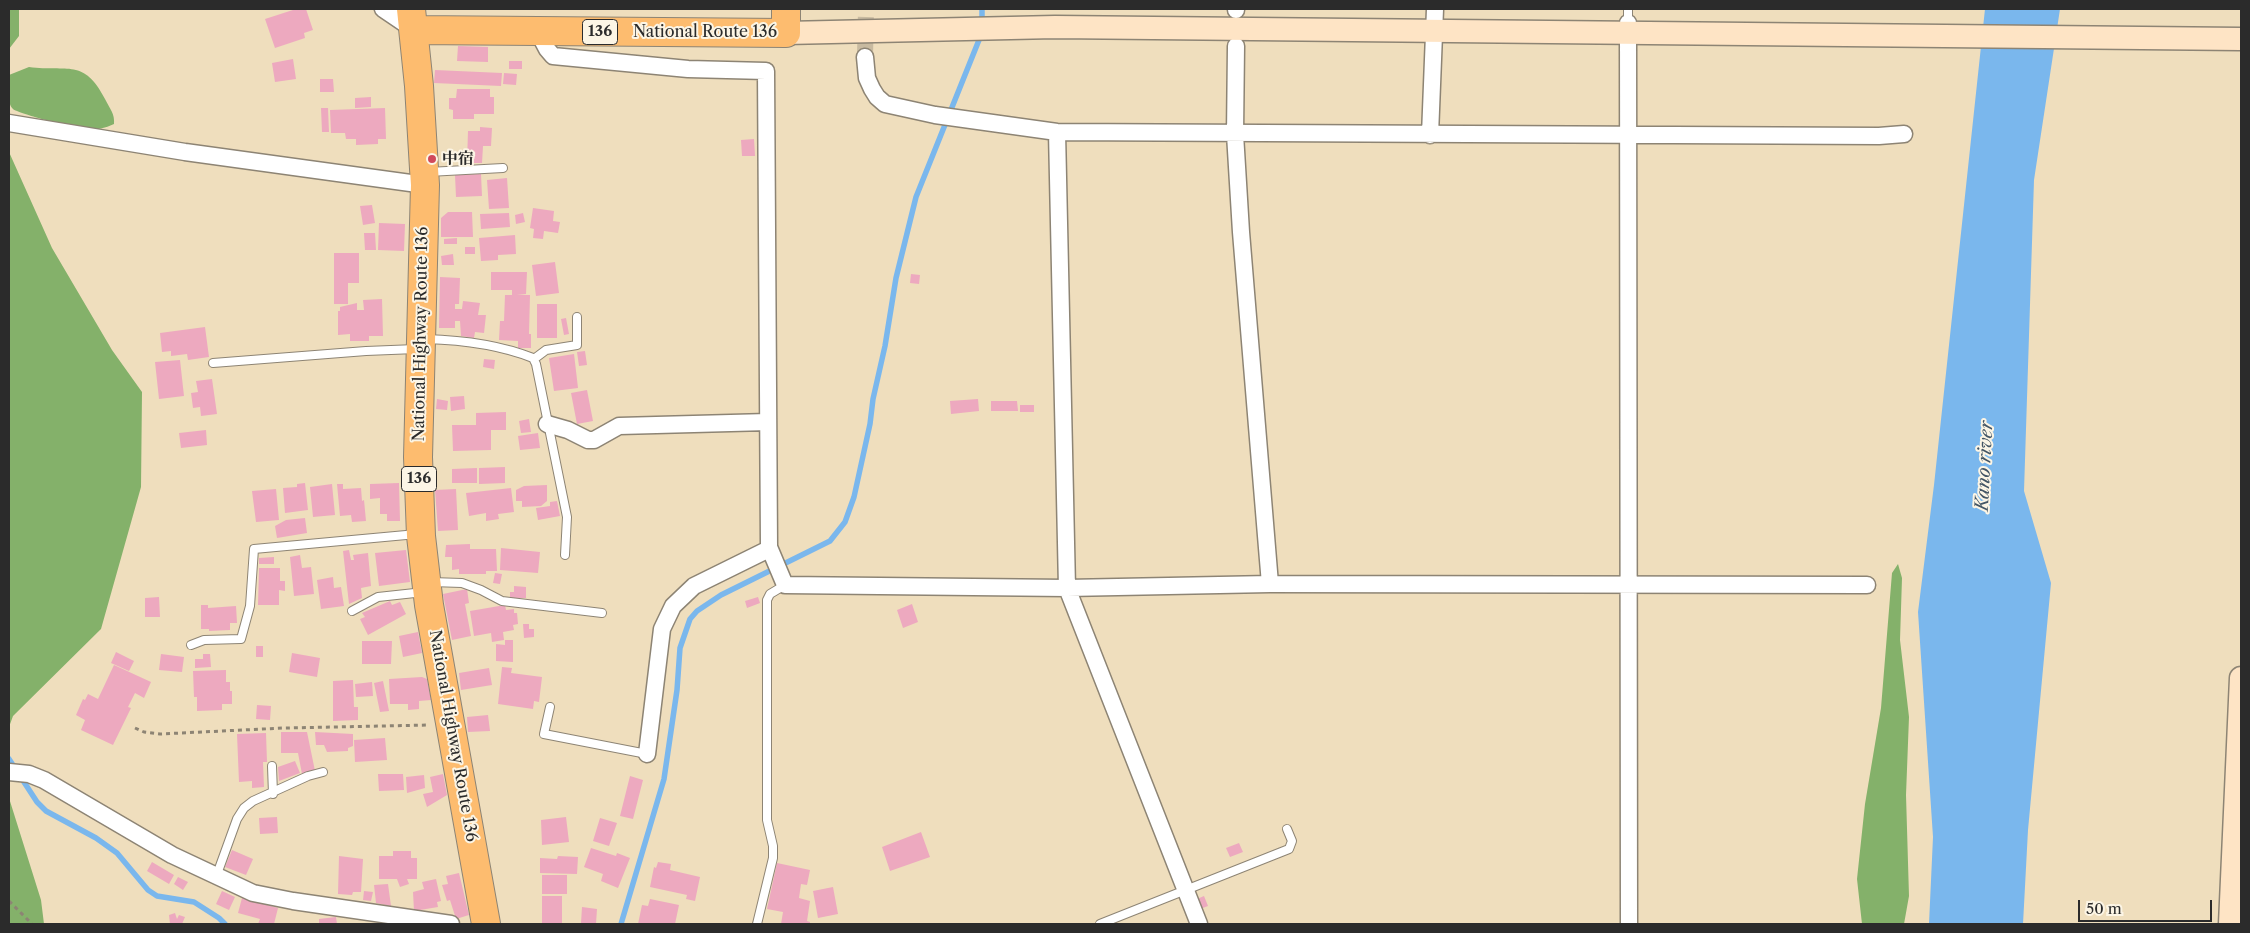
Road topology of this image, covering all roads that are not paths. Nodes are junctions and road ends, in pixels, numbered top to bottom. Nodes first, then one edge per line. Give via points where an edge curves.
1 (383, 9) edge
2 (412, 19) edge
3 (1435, 20) edge
4 (786, 21) edge
5 (1628, 21) edge
6 (538, 32) junction
7 (2241, 38) edge
8 (1236, 46) dead end
9 (866, 57) tunnel mouth
10 (9, 122) edge
11 (1057, 132) junction
12 (1235, 134) junction
13 (1904, 134) dead end
14 (1430, 135) junction
15 (1629, 136) junction
16 (503, 168) dead end
17 (425, 178) junction
18 (577, 317) dead end
19 (421, 344) junction
20 (534, 359) junction
21 (213, 363) dead end
22 (768, 422) junction
23 (547, 424) junction
24 (421, 534) junction
25 (770, 551) junction
26 (565, 555) dead end
27 (784, 583) junction
28 (1270, 584) junction
29 (1629, 585) junction
30 (1868, 585) dead end
31 (427, 587) junction
32 (1067, 588) junction
33 (352, 610) dead end
34 (602, 613) dead end
35 (191, 645) dead end
36 (2241, 678) edge
37 (550, 707) dead end
38 (647, 754) joint
39 (272, 766) dead end
40 (9, 772) edge
41 (323, 772) dead end
42 (273, 794) junction
43 (1287, 829) dead end
44 (216, 877) junction
45 (1185, 889) junction
46 (451, 924) edge
47 (486, 924) edge
48 (757, 924) edge
49 (1100, 924) edge
50 (1199, 924) edge
51 (1629, 924) edge
52 (2230, 924) edge

1 - 2 street
2 - 6 highway, National Route 136 / 136
2 - 17 highway, National Highway Route 136 / 136
3 - 4 street via 1055,27
3 - 5 street
3 - 14 street
4 - 6 highway, National Route 136 / 136
5 - 7 street
5 - 15 street
6 - 22 street via 553,56 688,69 766,71
8 - 12 street
9 - 11 street via 872,89 885,104 935,115
10 - 17 street via 185,152
11 - 12 street
11 - 32 street
12 - 14 street
12 - 28 street
13 - 15 street
14 - 15 street
15 - 29 street
16 - 17 lane
17 - 19 highway, National Highway Route 136 / 136
18 - 20 lane via 577,345 546,350
19 - 20 lane via 446,340 498,348
19 - 21 lane
19 - 24 highway, National Highway Route 136 / 136 via 418,457
20 - 23 lane
22 - 23 street via 619,426 594,440
22 - 25 street
23 - 26 lane via 567,517
24 - 31 highway, National Highway Route 136 / 136
24 - 35 lane via 254,549 250,606 241,639 204,640
25 - 27 street
25 - 38 street via 694,586 673,606 662,629
27 - 32 street
27 - 48 lane via 767,600 767,820 773,852
28 - 29 street
28 - 32 street
29 - 30 street
29 - 51 street
31 - 33 lane via 378,597
31 - 34 lane via 441,581 462,583 502,601
31 - 47 highway, National Highway Route 136 / 136
32 - 45 street
36 - 52 street
37 - 38 lane via 544,734
39 - 42 lane
40 - 44 street via 29,774 44,780
41 - 42 lane
42 - 44 lane via 244,808
43 - 45 lane via 1292,841 1289,849
44 - 46 street via 253,893
45 - 49 lane
45 - 50 street

